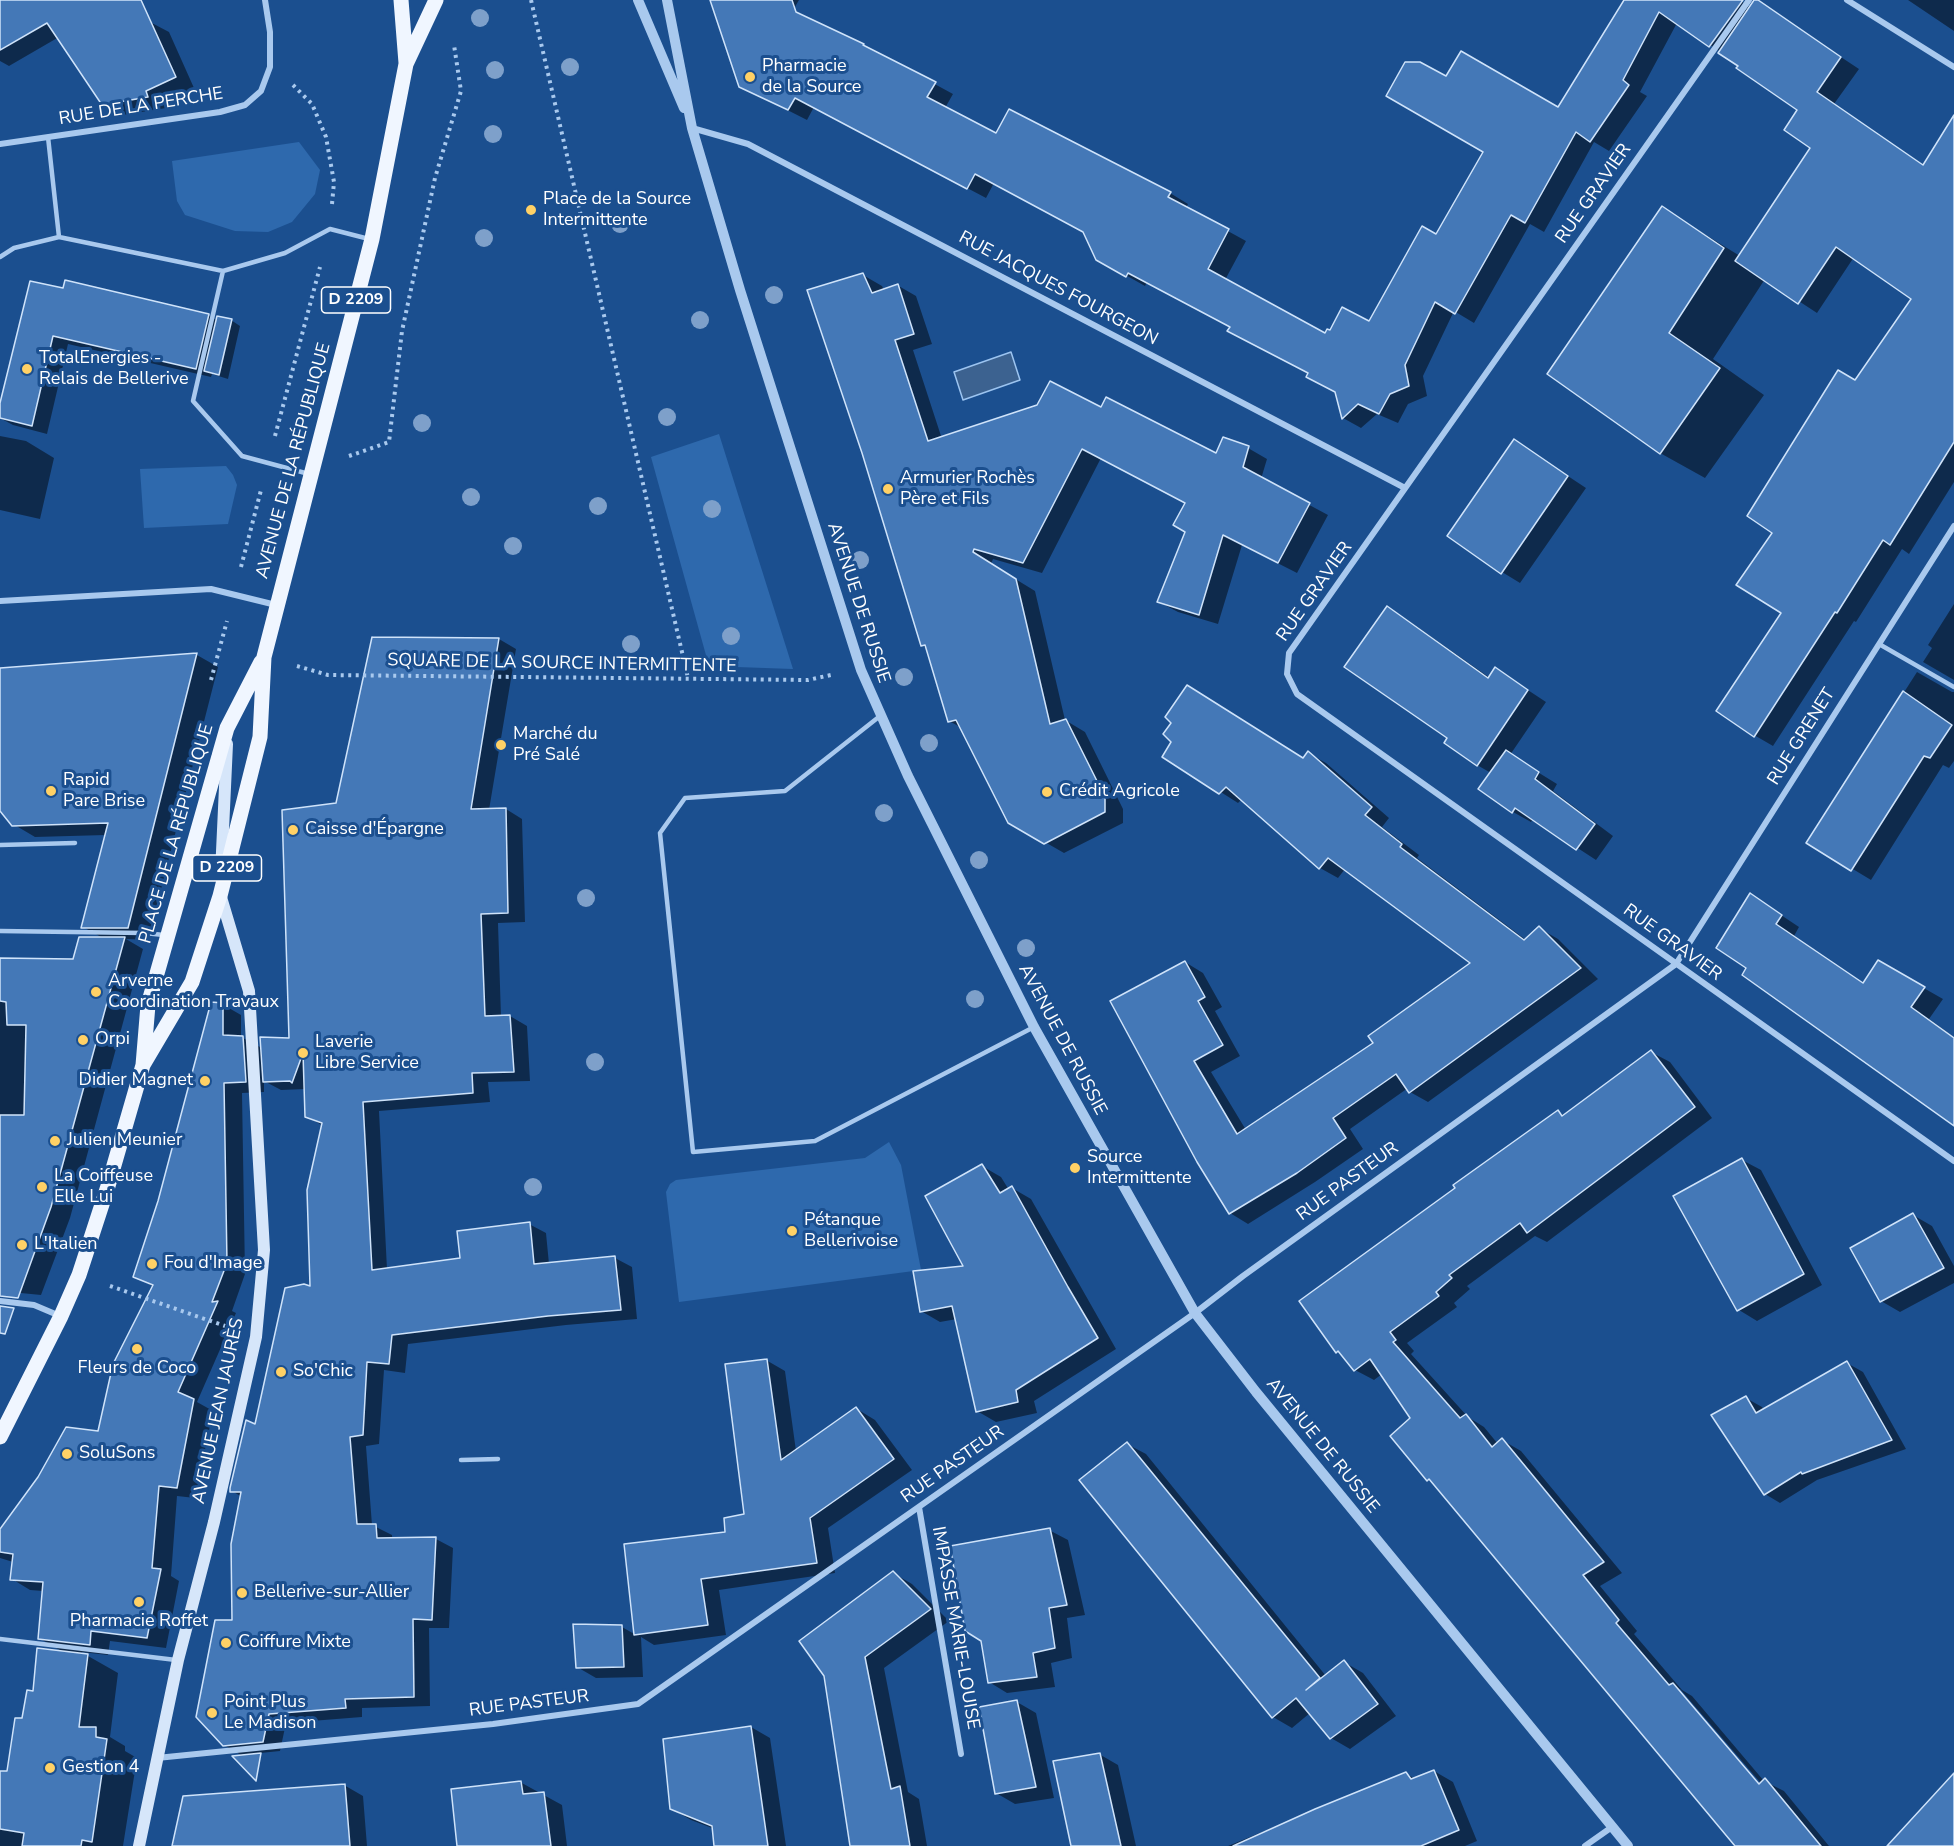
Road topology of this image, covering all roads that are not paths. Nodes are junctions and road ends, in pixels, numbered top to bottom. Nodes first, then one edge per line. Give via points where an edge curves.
1 (265, 0) edge
2 (401, 0) edge
3 (436, 0) edge
4 (638, 0) edge
5 (667, 0) edge
6 (1749, 0) edge
7 (1847, 0) edge
8 (406, 64) junction
9 (1954, 67) edge
10 (692, 128) junction
11 (48, 137) junction
12 (0, 144) edge
13 (59, 237) junction
14 (372, 239) junction
15 (0, 256) edge
16 (223, 271) junction
17 (311, 475) junction
18 (1406, 488) junction
19 (1954, 526) edge
20 (0, 601) edge
21 (277, 605) junction
22 (1879, 644) junction
23 (264, 657) junction
24 (1954, 687) edge
25 (880, 716) junction
26 (227, 728) junction
27 (75, 843) dead end
28 (0, 845) edge
29 (220, 896) junction
30 (0, 932) edge
31 (167, 935) junction
32 (1676, 964) junction
33 (1034, 1027) junction
34 (143, 1065) junction
35 (1954, 1161) edge
36 (0, 1301) edge
37 (1195, 1313) junction
38 (61, 1316) junction
39 (0, 1437) edge
40 (461, 1460) dead end
41 (498, 1460) dead end
42 (919, 1507) junction
43 (0, 1638) edge
44 (178, 1660) junction
45 (961, 1755) dead end
46 (157, 1758) junction
47 (1612, 1827) junction
48 (139, 1846) edge
49 (1585, 1846) edge
50 (1628, 1846) edge

1 - 11 street, RUE DE LA PERCHE via 270,67 261,91 245,105
2 - 8 main road, AVENUE DE LA RÉPUBLIQUE / D 2209
3 - 8 main road, AVENUE DE LA RÉPUBLIQUE / D 2209
4 - 10 street, AVENUE DE RUSSIE
5 - 10 street, AVENUE DE RUSSIE
6 - 18 street, RUE GRAVIER
7 - 9 street
8 - 14 main road, AVENUE DE LA RÉPUBLIQUE / D 2209
10 - 18 street, RUE JACQUES FOURGEON via 748,144
10 - 25 street, AVENUE DE RUSSIE via 861,670
11 - 12 street, RUE DE LA PERCHE
11 - 13 lane
13 - 15 lane via 14,248
13 - 16 lane
14 - 16 lane via 330,229 285,253
14 - 17 main road, AVENUE DE LA RÉPUBLIQUE / D 2209
16 - 17 lane via 193,401 242,456
17 - 21 main road, AVENUE DE LA RÉPUBLIQUE / D 2209
18 - 32 street, RUE GRAVIER via 1289,653 1287,674 1297,694
19 - 22 street, RUE GRENET
20 - 21 street via 211,589
21 - 23 main road, AVENUE DE LA RÉPUBLIQUE / D 2209
22 - 24 lane
22 - 32 street, RUE GRENET
23 - 26 main road, PLACE DE LA RÉPUBLIQUE / D 2209
23 - 29 main road, D 2209 via 260,737
25 - 33 street, AVENUE DE RUSSIE
25 - 33 lane via 785,791 685,798 660,833 693,1152 815,1141
26 - 29 main road, AVENUE JEAN JAURÈS
26 - 31 main road, PLACE DE LA RÉPUBLIQUE / D 2209
27 - 28 lane
29 - 34 main road, D 2209 via 192,982
29 - 44 main road, AVENUE JEAN JAURÈS via 249,991 264,1250 256,1337
30 - 31 lane
31 - 34 main road, PLACE DE LA RÉPUBLIQUE / D 2209 via 148,1005
32 - 35 street, RUE GRAVIER
32 - 37 street, RUE PASTEUR
33 - 37 street, AVENUE DE RUSSIE
34 - 38 main road, D 2209 via 79,1275
36 - 38 street via 34,1305
37 - 42 street, RUE PASTEUR
37 - 47 street, AVENUE DE RUSSIE
38 - 39 main road, D 2209
40 - 41 lane
42 - 45 street, IMPASSE MARIE-LOUISE
42 - 46 street, RUE PASTEUR via 638,1704 493,1724
43 - 44 lane
44 - 46 main road, AVENUE JEAN JAURÈS
46 - 48 main road, AVENUE JEAN JAURÈS
47 - 49 street
47 - 50 street, AVENUE DE RUSSIE

